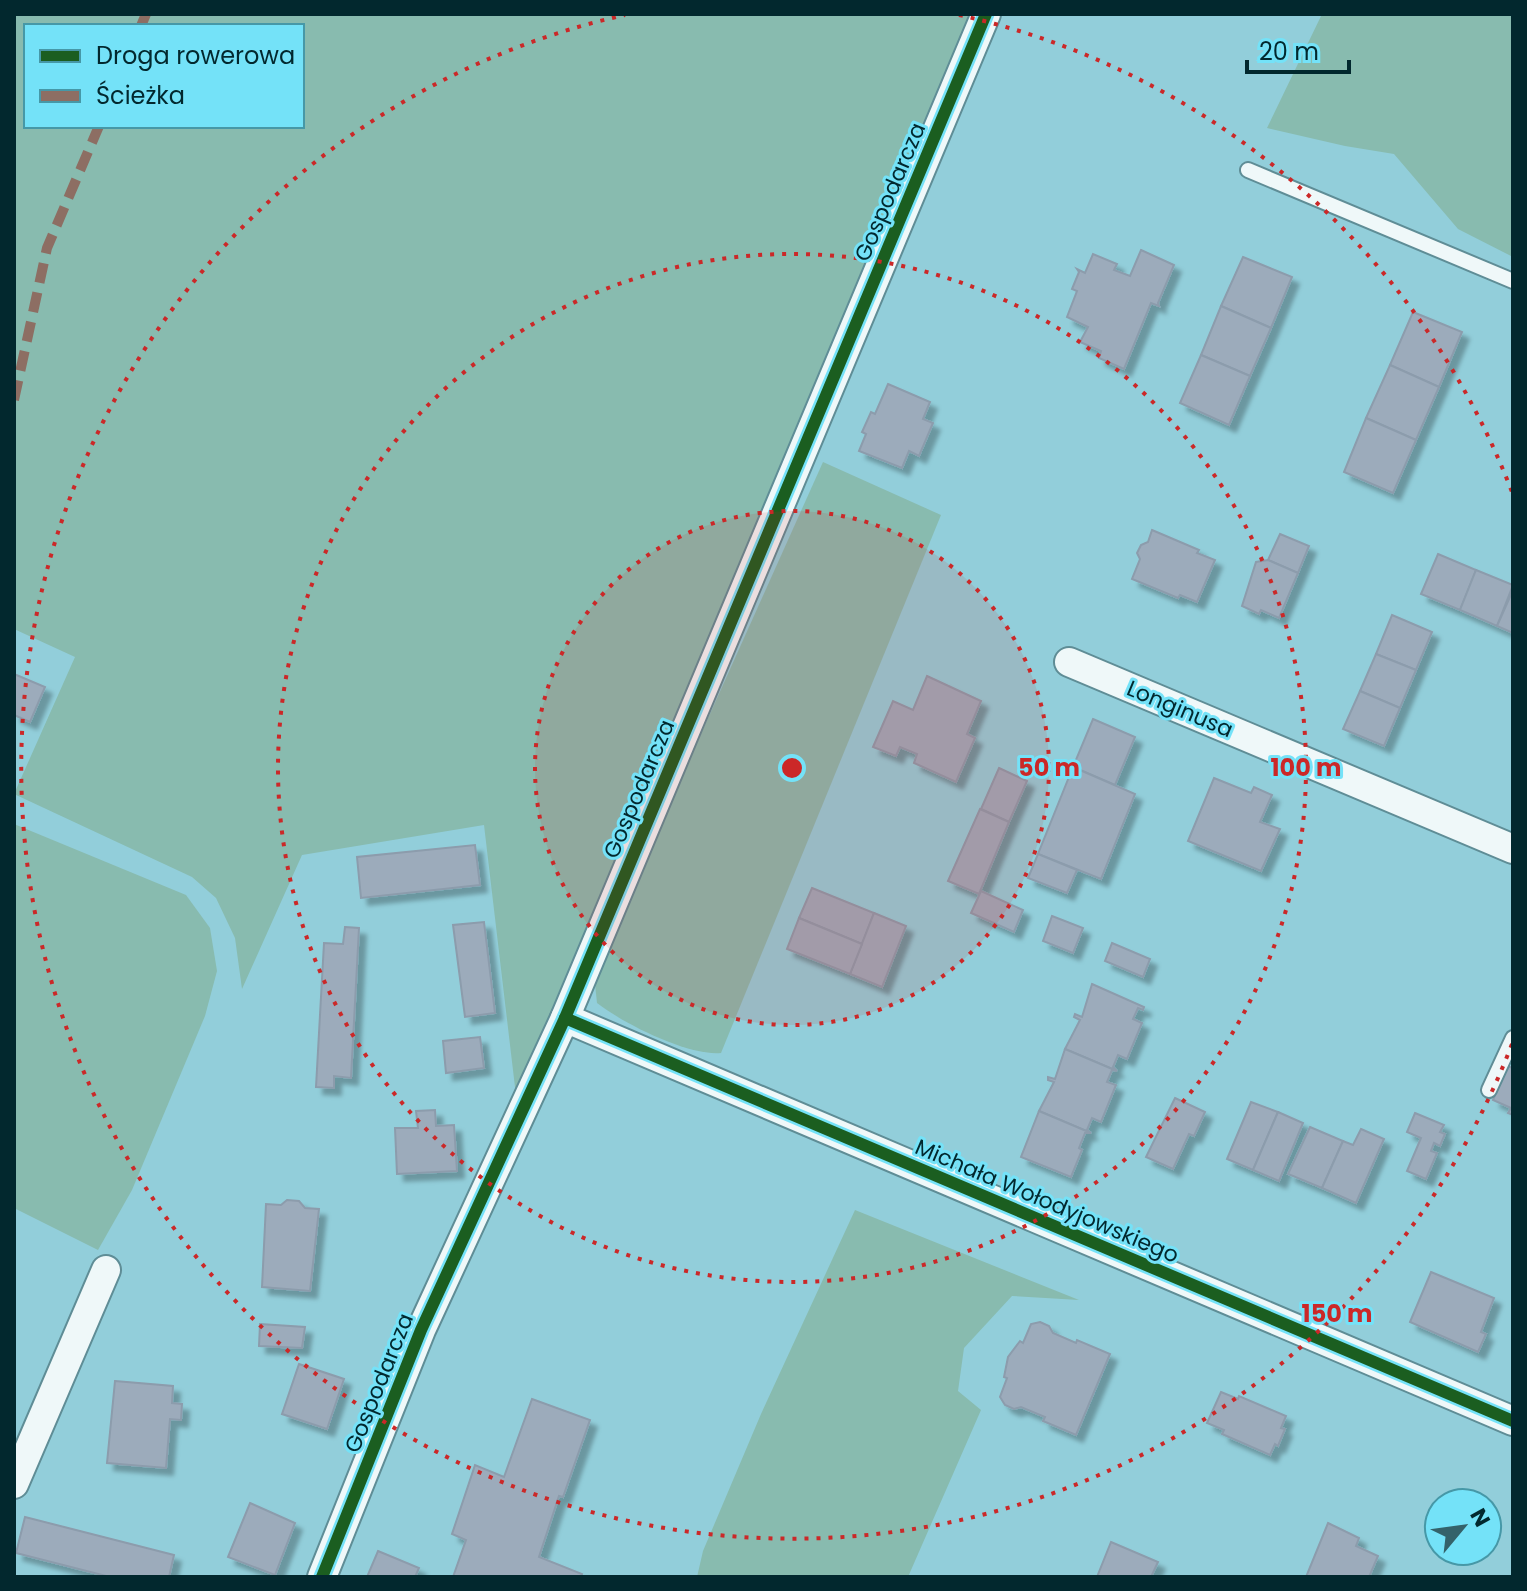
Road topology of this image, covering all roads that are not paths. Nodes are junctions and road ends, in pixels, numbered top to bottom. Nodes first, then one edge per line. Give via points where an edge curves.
1 (986, 14) edge
2 (1248, 170) dead end
3 (1513, 281) edge
4 (1069, 662) dead end
5 (1513, 849) edge
6 (565, 1018) junction
7 (1513, 1038) edge
8 (1489, 1090) dead end
9 (106, 1270) dead end
10 (1513, 1421) edge
11 (14, 1484) edge
12 (322, 1577) edge

1 - 6 street, Gospodarcza
2 - 3 lane
4 - 5 street, Longinusa
6 - 10 street, Michała Wołodyjowskiego
6 - 12 street, Gospodarcza via 421,1330
7 - 8 lane
9 - 11 street

